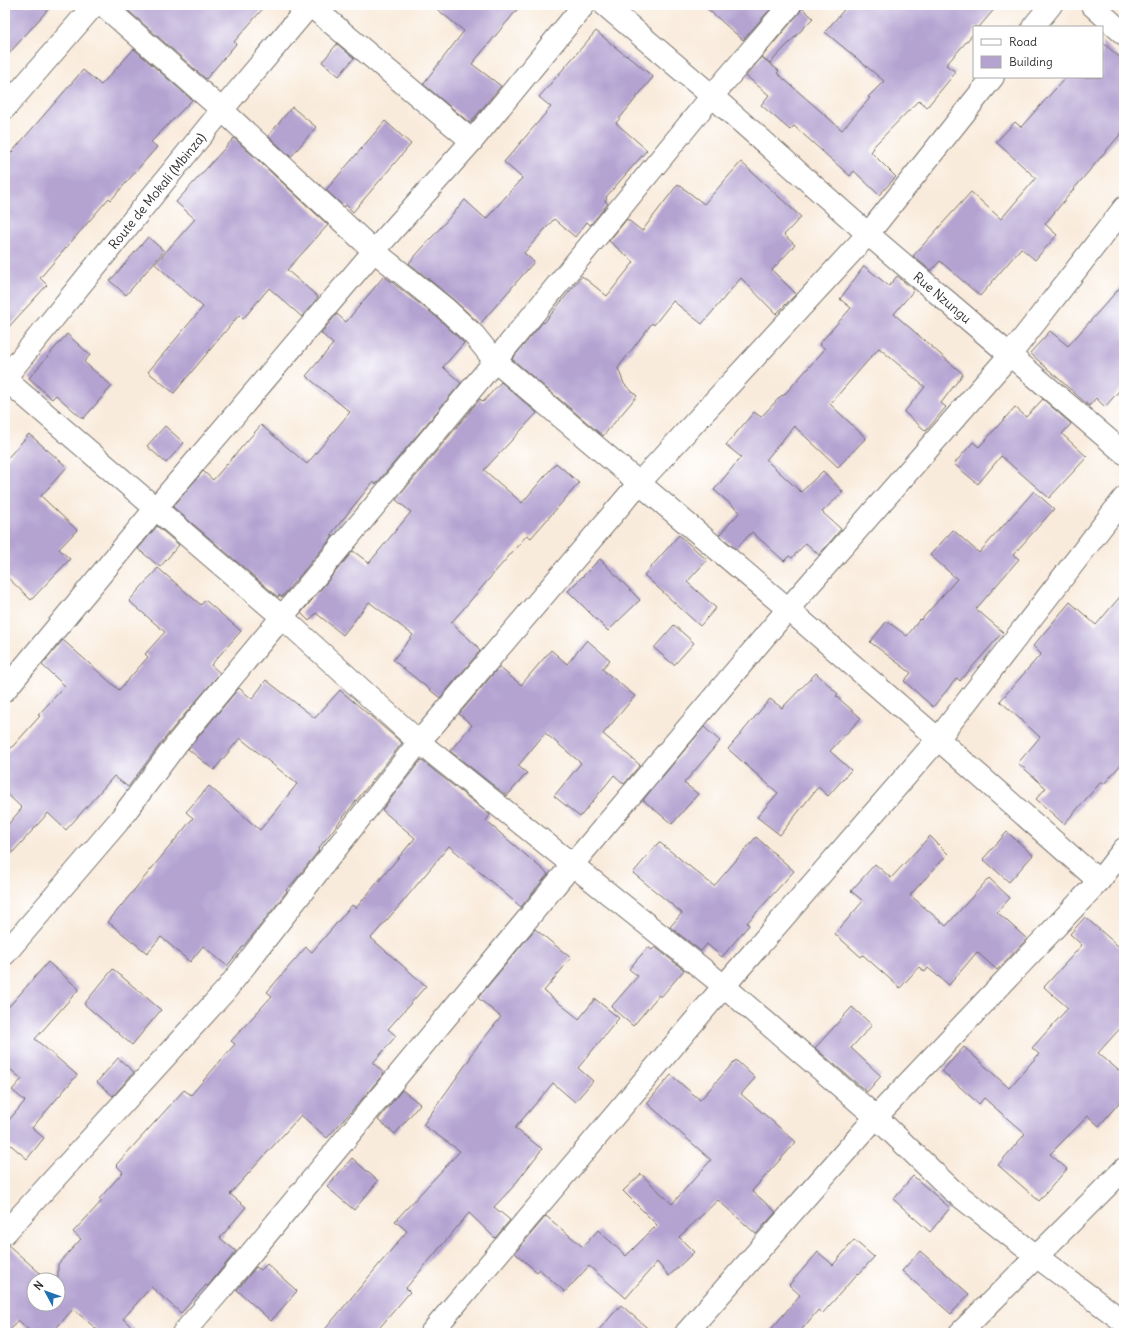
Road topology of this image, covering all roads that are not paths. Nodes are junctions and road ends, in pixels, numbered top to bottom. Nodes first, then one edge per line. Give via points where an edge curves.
1 (94, 5) edge
2 (103, 5) edge
3 (310, 5) edge
4 (584, 5) edge
5 (605, 5) edge
6 (790, 5) edge
7 (1051, 5) edge
8 (1092, 5) edge
9 (1034, 26) edge
10 (1124, 34) edge
11 (992, 78) edge
12 (712, 96) junction
13 (5, 108) edge
14 (222, 110) junction
15 (472, 141) junction
16 (1124, 208) edge
17 (868, 234) junction
18 (374, 251) junction
19 (1010, 355) junction
20 (495, 361) junction
21 (5, 379) edge
22 (1124, 453) edge
23 (640, 482) junction
24 (1124, 498) edge
25 (156, 508) junction
26 (788, 609) junction
27 (282, 617) junction
28 (5, 690) edge
29 (938, 739) junction
30 (419, 742) junction
31 (1124, 849) edge
32 (572, 865) junction
33 (1099, 881) junction
34 (5, 954) edge
35 (724, 986) junction
36 (876, 1117) junction
37 (1124, 1169) edge
38 (5, 1233) edge
39 (1036, 1256) junction
40 (1124, 1322) edge
41 (183, 1333) edge
42 (431, 1333) edge
43 (686, 1333) edge
44 (960, 1333) edge

1 - 13 street
2 - 14 street
3 - 14 street, Route de Mokali (Mbinza)
3 - 15 street
4 - 15 street
5 - 12 street, Rue Nzungu
6 - 12 street
7 - 9 street
8 - 10 street
11 - 17 street
12 - 17 street, Rue Nzungu
12 - 20 street
14 - 18 street
14 - 21 street, Route de Mokali (Mbinza)
15 - 18 street
16 - 19 street
17 - 19 street, Rue Nzungu
17 - 23 street
18 - 20 street via 446,309 474,335
18 - 25 street
19 - 22 street, Rue Nzungu
19 - 26 street
20 - 23 street
20 - 27 street
21 - 25 street
23 - 26 street
23 - 30 street
24 - 29 street
25 - 27 street
25 - 28 street
26 - 29 street
26 - 32 street
27 - 30 street
27 - 34 street via 178,742 118,822
29 - 33 street
29 - 35 street
30 - 32 street
30 - 38 street via 226,990
31 - 33 street
32 - 35 street
32 - 41 street
33 - 36 street
35 - 36 street
35 - 42 street
36 - 39 street via 952,1190
36 - 43 street
37 - 39 street
39 - 40 street
39 - 44 street

